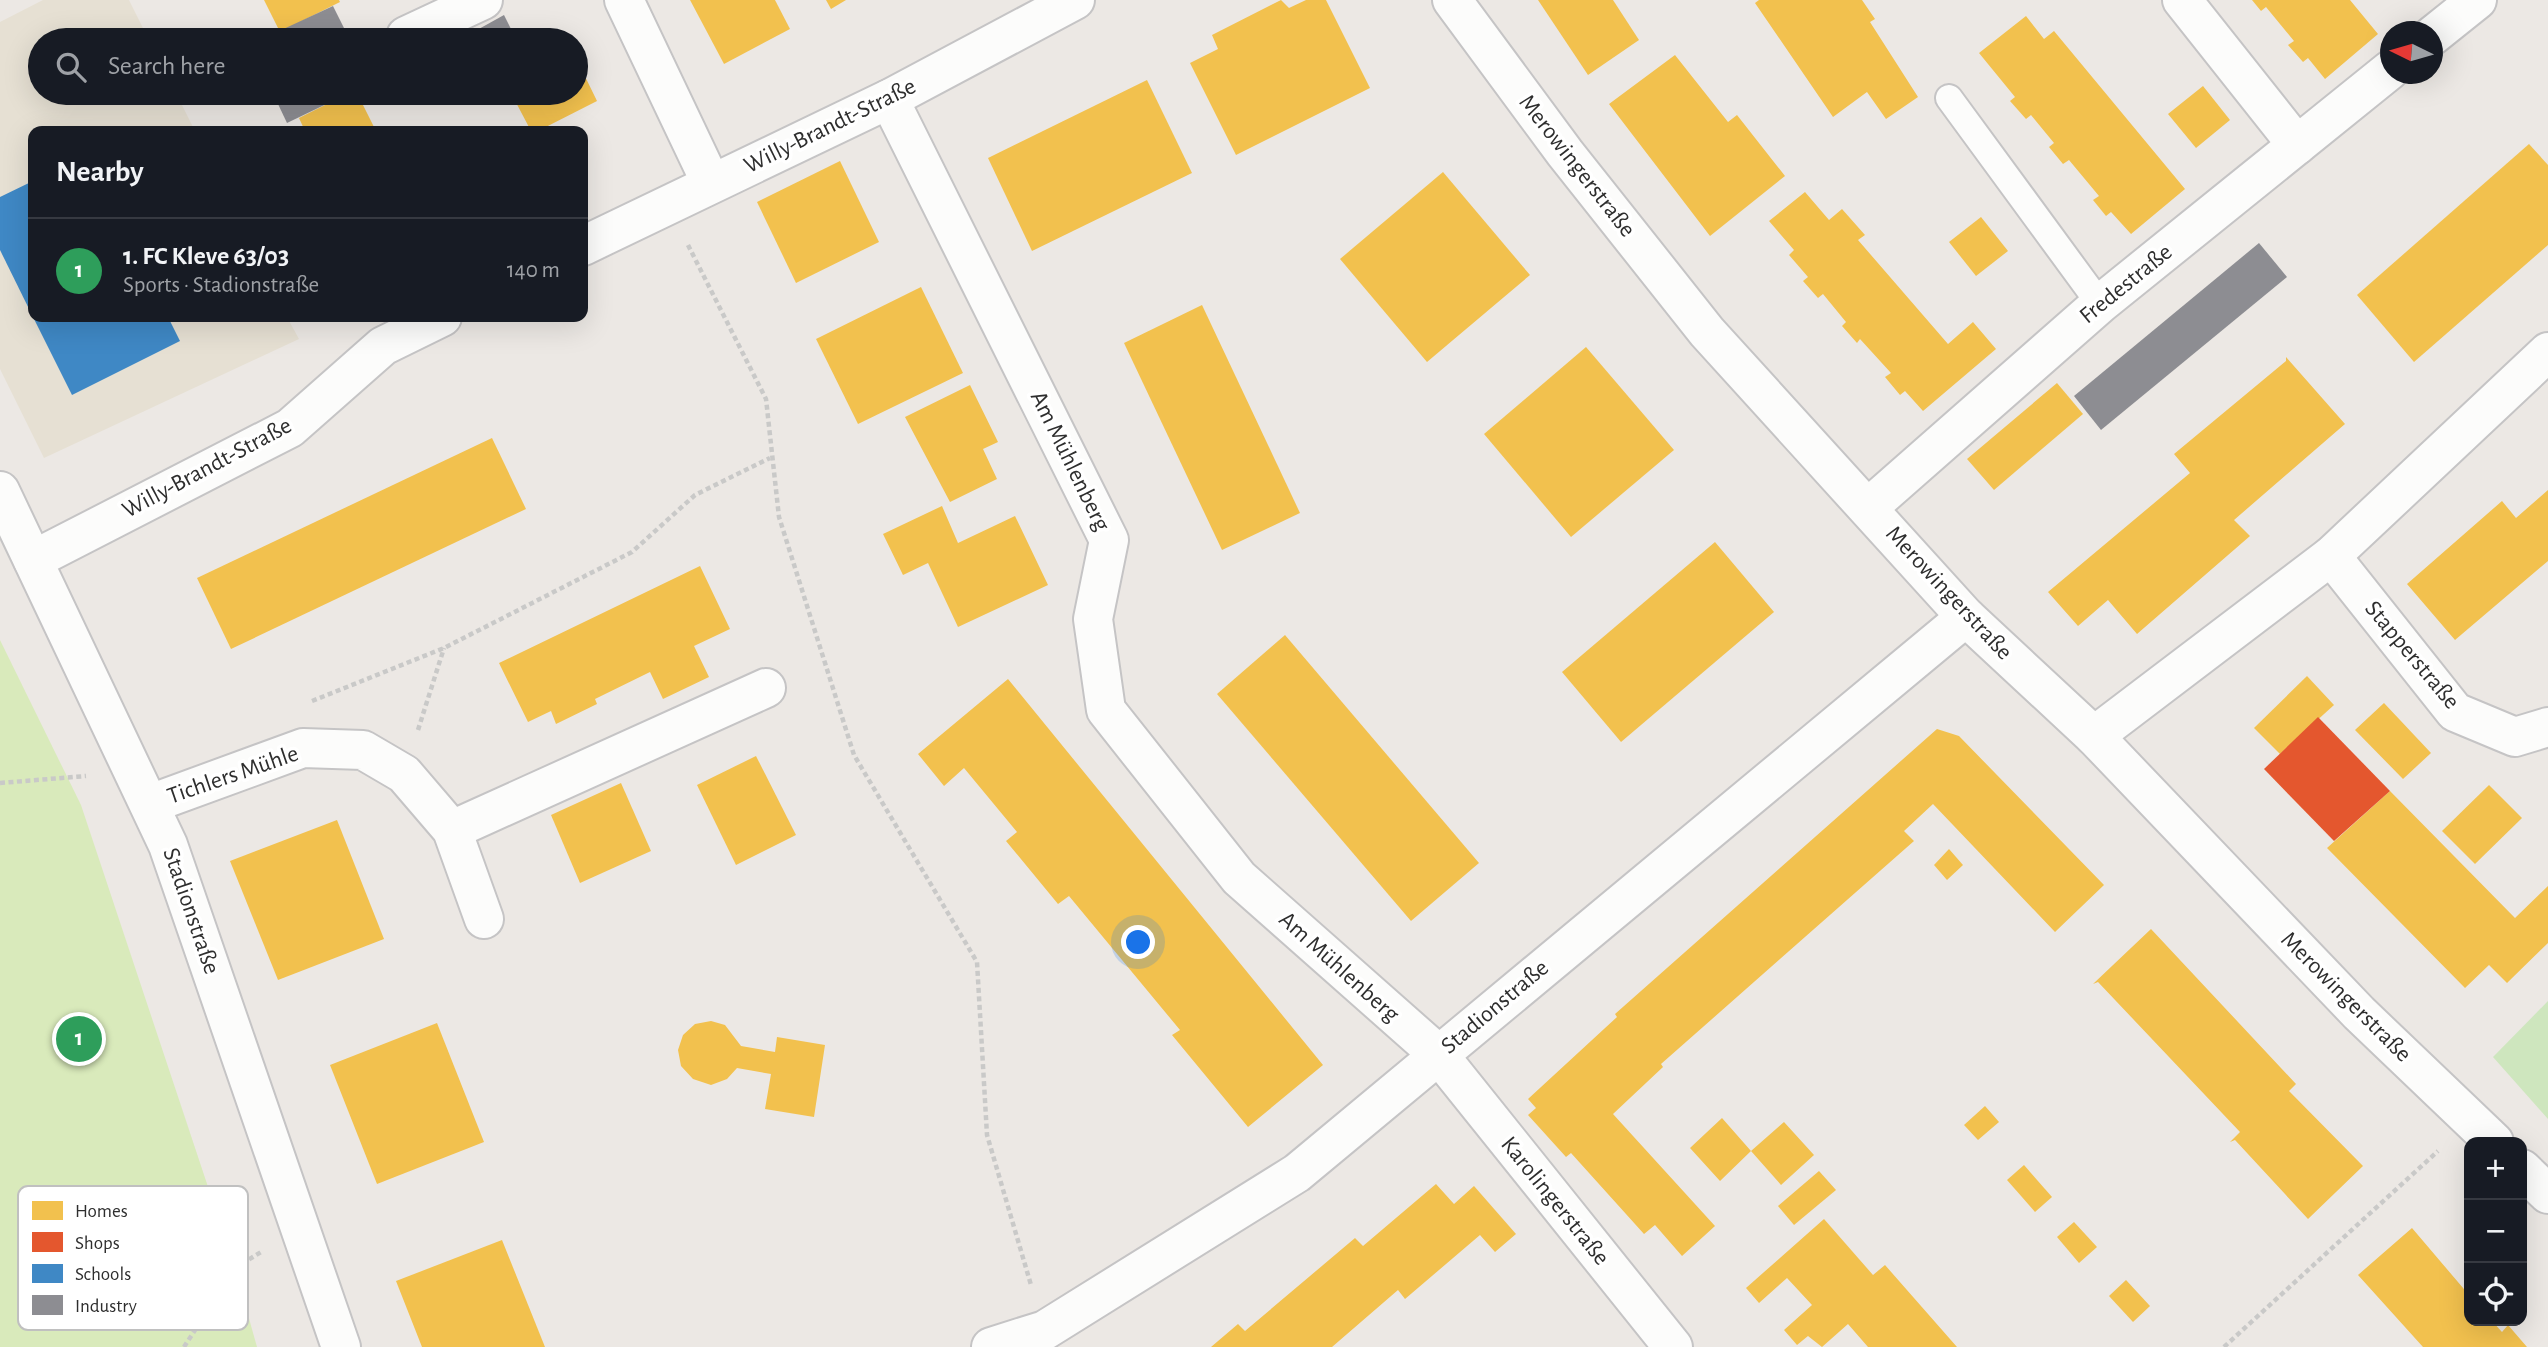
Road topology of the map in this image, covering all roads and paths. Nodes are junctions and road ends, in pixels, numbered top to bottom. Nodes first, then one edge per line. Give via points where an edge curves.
1 (483, 0) edge
2 (624, 0) edge
3 (1075, 0) edge
4 (1452, 0) edge
5 (2182, 0) edge
6 (2476, 0) edge
7 (2443, 27) edge
8 (423, 28) edge
9 (2380, 77) edge
10 (1949, 98) dead end
11 (890, 99) junction
12 (2297, 145) junction
13 (711, 183) junction
14 (667, 204) junction
15 (588, 244) edge
16 (2100, 304) junction
17 (432, 322) edge
18 (2548, 352) edge
19 (770, 458) junction
20 (0, 491) edge
21 (1869, 507) junction
22 (2331, 556) junction
23 (33, 560) junction
24 (1966, 617) junction
25 (444, 648) junction
26 (766, 688) dead end
27 (303, 705) dead end
28 (2548, 727) edge
29 (2094, 736) junction
30 (404, 774) junction
31 (0, 783) edge
32 (143, 788) junction
33 (452, 830) junction
34 (484, 919) dead end
35 (1438, 1054) junction
36 (2483, 1131) edge
37 (2527, 1174) edge
38 (2548, 1194) edge
39 (300, 1229) junction
40 (248, 1260) edge
41 (195, 1330) edge
42 (1047, 1339) edge
43 (184, 1347) edge
44 (341, 1347) edge
45 (991, 1347) edge
46 (1673, 1347) edge
47 (2224, 1347) edge

1 - 8 street
2 - 13 street
3 - 11 street, Willy-Brandt-Straße
4 - 21 street, Merowingerstraße via 1565,153 1707,332
5 - 12 street
6 - 7 street
9 - 12 street, Fredestraße
10 - 16 lane
11 - 13 street, Willy-Brandt-Straße
11 - 35 street, Am Mühlenberg via 1109,540 1093,619 1106,710 1239,878
12 - 16 street, Fredestraße
13 - 14 street, Willy-Brandt-Straße
14 - 15 street, Willy-Brandt-Straße
14 - 19 path via 766,400
16 - 21 street, Fredestraße
17 - 23 street, Willy-Brandt-Straße via 383,346 290,428
18 - 22 street
19 - 25 path via 695,495 632,552
19 - 42 path via 779,517 854,755 977,962 987,1135
20 - 23 street, Stadionstraße
21 - 24 street, Merowingerstraße
22 - 28 street, Stapperstraße via 2455,712 2515,737
22 - 29 street
23 - 32 street, Stadionstraße
24 - 29 street, Merowingerstraße
24 - 35 street, Stadionstraße
25 - 27 path
25 - 30 path
26 - 33 street
29 - 36 street, Merowingerstraße via 2359,1013
30 - 32 street, Tichlers Mühle via 363,750 303,748
30 - 33 street, Tichlers Mühle
31 - 32 path
32 - 39 street, Stadionstraße via 173,858
33 - 34 street, Tichlers Mühle
35 - 42 street, Stadionstraße via 1297,1173
35 - 46 street, Karolingerstraße
36 - 47 path
37 - 38 street
39 - 40 path
39 - 44 street, Stadionstraße
41 - 43 path
42 - 45 street, Stadionstraße

